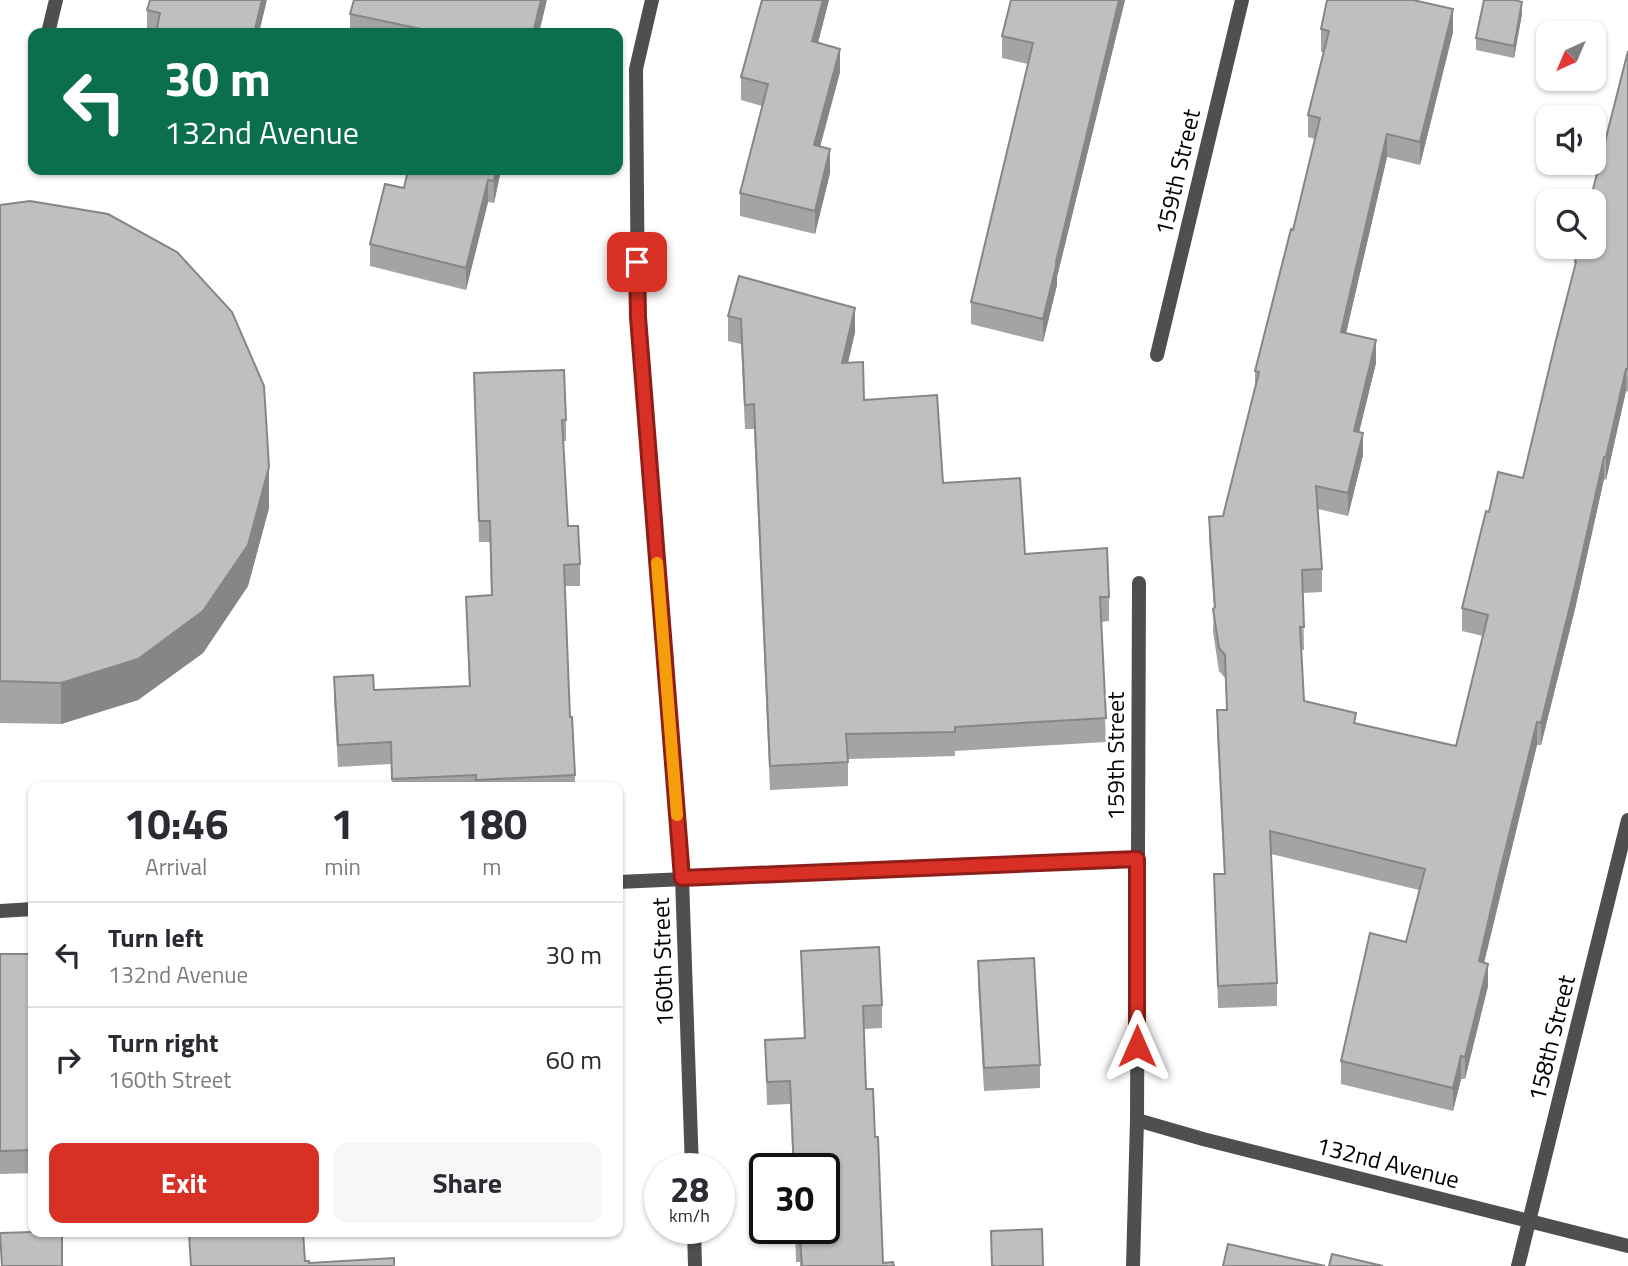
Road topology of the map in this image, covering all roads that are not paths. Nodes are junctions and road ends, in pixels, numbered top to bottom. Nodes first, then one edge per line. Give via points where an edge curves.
1 (56, 0) edge
2 (652, 0) edge
3 (1242, 0) edge
4 (49, 28) edge
5 (1157, 355) dead end
6 (1139, 583) dead end
7 (1628, 820) edge
8 (1137, 859) junction
9 (682, 878) junction
10 (623, 881) edge
11 (28, 909) edge
12 (0, 911) edge
13 (1137, 1120) junction
14 (691, 1153) edge
15 (1529, 1222) junction
16 (694, 1244) edge
17 (1628, 1247) edge
18 (695, 1266) edge
19 (1133, 1266) edge
20 (1518, 1266) edge

1 - 4 street
2 - 9 street, 160th Street via 636,69 638,317
3 - 5 street, 159th Street
6 - 8 street, 159th Street
7 - 15 street, 158th Street
8 - 9 street
8 - 13 street, 159th Street
9 - 10 street
9 - 14 street, 160th Street
11 - 12 street
13 - 15 street, 132nd Avenue
13 - 19 street, 159th Street
15 - 17 street, 132nd Avenue
15 - 20 street, 158th Street
16 - 18 street

